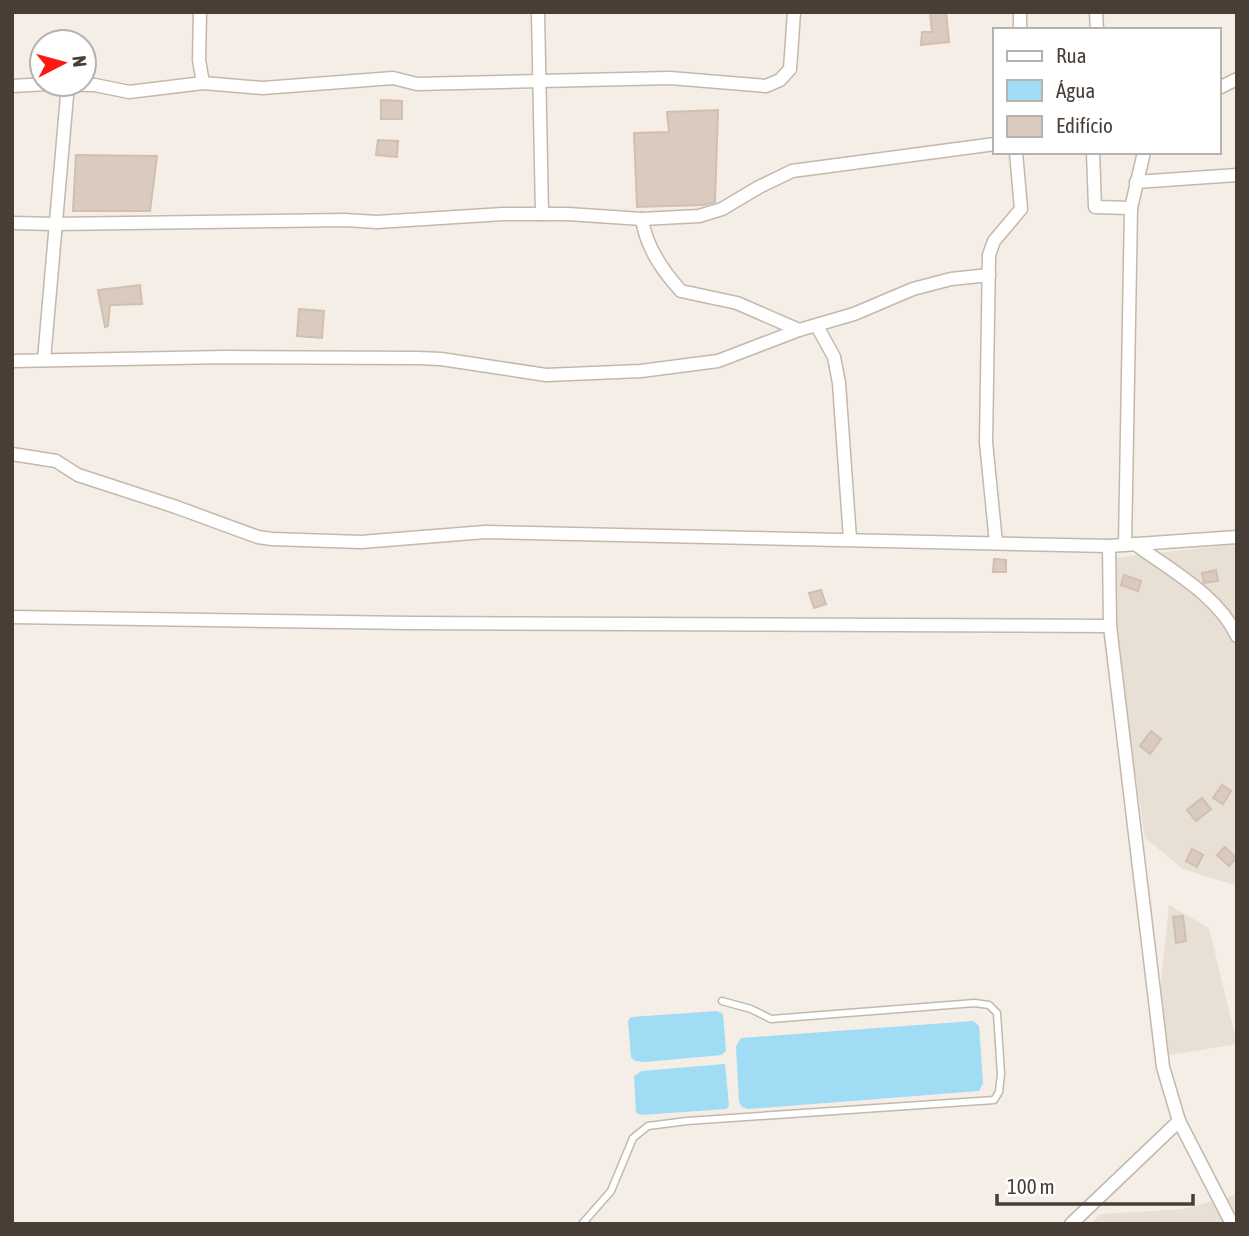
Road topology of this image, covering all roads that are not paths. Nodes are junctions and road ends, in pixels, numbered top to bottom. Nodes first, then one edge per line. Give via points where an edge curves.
1 (200, 12) edge
2 (538, 12) edge
3 (794, 12) edge
4 (540, 79) junction
5 (1237, 79) edge
6 (203, 83) junction
7 (98, 86) edge
8 (1221, 87) edge
9 (67, 98) edge
10 (993, 144) edge
11 (1016, 154) edge
12 (1093, 154) edge
13 (1143, 154) edge
14 (1237, 175) edge
15 (1136, 181) junction
16 (1131, 208) junction
17 (542, 214) junction
18 (642, 219) junction
19 (12, 223) edge
20 (54, 224) junction
21 (989, 275) junction
22 (817, 326) junction
23 (799, 330) junction
24 (44, 360) junction
25 (12, 361) edge
26 (12, 454) edge
27 (1237, 537) edge
28 (850, 539) junction
29 (996, 543) junction
30 (1130, 545) junction
31 (1109, 546) junction
32 (12, 617) edge
33 (1110, 626) junction
34 (1237, 636) edge
35 (722, 1001) dead end
36 (1179, 1121) junction
37 (582, 1224) edge
38 (1071, 1224) edge
39 (1232, 1224) edge

1 - 6 street
2 - 4 street
3 - 4 street via 790,69 765,86 670,78
4 - 6 street via 417,84 393,78 263,88
4 - 17 street
5 - 8 street
6 - 7 street via 129,92
9 - 20 street
10 - 18 street via 792,171 722,209 699,216
11 - 21 street via 1021,209 994,241
12 - 16 street via 1095,207
13 - 15 street
14 - 15 street
15 - 16 street
16 - 30 street
17 - 18 street
17 - 20 street via 377,222
18 - 23 street via 650,249 681,291 737,303
19 - 20 street
20 - 24 street
21 - 22 street via 913,289
21 - 29 street via 986,442
22 - 23 street
22 - 28 street via 834,357 839,383
23 - 24 street via 718,361 546,375 418,358
24 - 25 street
26 - 28 street via 56,461 78,475 272,539 362,542 485,532
27 - 30 street
28 - 29 street
29 - 31 street
30 - 31 street
30 - 34 street via 1202,593
31 - 33 street
32 - 33 street
33 - 36 street via 1163,1067
35 - 37 lane via 771,1019 989,1005 996,1013 999,1093 994,1100 648,1126 633,1138 611,1191
36 - 38 street
36 - 39 street

